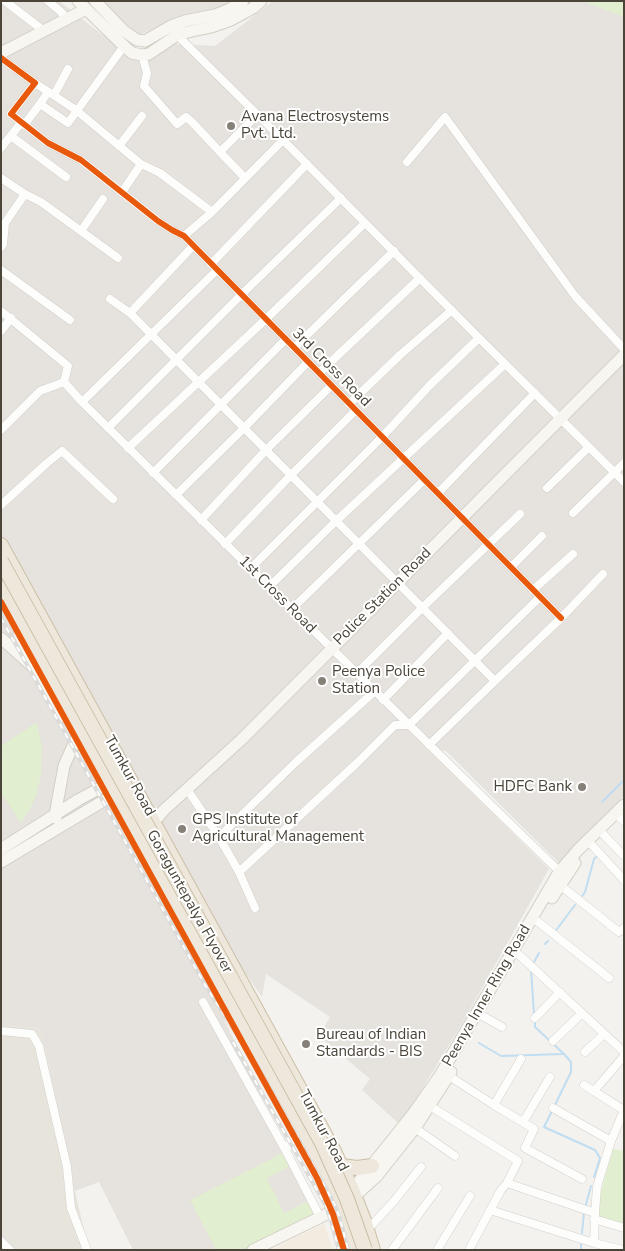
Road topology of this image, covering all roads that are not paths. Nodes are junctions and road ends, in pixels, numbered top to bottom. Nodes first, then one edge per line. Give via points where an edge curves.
1 (5, 1) edge
2 (48, 1) edge
3 (243, 1) edge
4 (261, 1) edge
5 (86, 4) edge
6 (67, 19) junction
7 (174, 30) junction
8 (44, 31) junction
9 (124, 46) junction
10 (1, 53) edge
11 (142, 55) junction
12 (1, 58) edge
13 (68, 69) dead end
14 (35, 83) junction
15 (51, 93) junction
16 (40, 104) junction
17 (76, 110) junction
18 (257, 114) junction
19 (142, 116) dead end
20 (23, 124) junction
21 (11, 136) junction
22 (283, 140) junction
23 (119, 146) junction
24 (1, 148) edge
25 (220, 152) junction
26 (407, 162) dead end
27 (141, 164) junction
28 (307, 164) junction
29 (1, 178) edge
30 (66, 178) dead end
31 (245, 178) junction
32 (122, 192) junction
33 (25, 194) junction
34 (341, 198) junction
35 (103, 199) dead end
36 (212, 212) junction
37 (365, 223) junction
38 (82, 231) junction
39 (184, 236) junction
40 (193, 246) junction
41 (1, 247) edge
42 (394, 251) junction
43 (118, 258) dead end
44 (211, 264) junction
45 (1, 270) edge
46 (217, 270) junction
47 (420, 278) junction
48 (242, 295) junction
49 (110, 299) dead end
50 (452, 310) junction
51 (1, 311) edge
52 (130, 314) junction
53 (11, 318) junction
54 (266, 319) junction
55 (70, 320) dead end
56 (1, 331) edge
57 (151, 334) junction
58 (479, 338) junction
59 (285, 340) junction
60 (294, 348) junction
61 (624, 349) edge
62 (624, 355) edge
63 (176, 360) junction
64 (308, 362) junction
65 (505, 364) junction
66 (319, 373) junction
67 (64, 382) junction
68 (198, 382) junction
69 (331, 386) junction
70 (535, 393) junction
71 (82, 402) junction
72 (349, 404) junction
73 (221, 405) junction
74 (356, 410) junction
75 (560, 419) junction
76 (108, 428) junction
77 (244, 428) junction
78 (1, 430) edge
79 (382, 437) junction
80 (589, 447) junction
81 (128, 448) junction
82 (266, 450) junction
83 (403, 458) junction
84 (624, 464) edge
85 (153, 472) junction
86 (615, 473) junction
87 (291, 475) junction
88 (424, 480) junction
89 (624, 482) edge
90 (547, 488) dead end
91 (438, 494) junction
92 (176, 495) junction
93 (113, 499) dead end
94 (317, 502) junction
95 (1, 504) edge
96 (573, 513) dead end
97 (520, 514) dead end
98 (462, 518) junction
99 (201, 520) junction
100 (336, 521) junction
101 (1, 535) edge
102 (542, 536) dead end
103 (225, 544) junction
104 (359, 544) junction
105 (488, 544) junction
106 (1, 545) edge
107 (573, 554) dead end
108 (1, 561) edge
109 (510, 567) junction
110 (250, 569) junction
111 (603, 574) dead end
112 (1, 577) edge
113 (397, 582) junction
114 (269, 587) junction
115 (1, 588) edge
116 (534, 590) junction
117 (540, 597) junction
118 (1, 602) edge
119 (422, 608) junction
120 (292, 610) junction
121 (561, 618) junction
122 (448, 633) junction
123 (1, 638) edge
124 (332, 649) junction
125 (475, 660) junction
126 (357, 673) junction
127 (40, 674) junction
128 (495, 680) junction
129 (375, 691) junction
130 (383, 700) junction
131 (409, 725) junction
132 (76, 739) junction
133 (430, 745) junction
134 (130, 779) junction
135 (187, 788) junction
136 (108, 790) junction
137 (624, 805) edge
138 (54, 815) junction
139 (623, 818) edge
140 (156, 821) junction
141 (60, 826) junction
142 (135, 833) junction
143 (603, 834) junction
144 (219, 837) junction
145 (591, 844) junction
146 (1, 849) edge
147 (624, 854) edge
148 (1, 862) edge
149 (239, 872) junction
150 (562, 878) junction
151 (624, 880) edge
152 (255, 908) dead end
153 (537, 921) junction
154 (624, 928) edge
155 (518, 953) junction
156 (610, 978) dead end
157 (560, 992) junction
158 (202, 1002) dead end
159 (582, 1013) junction
160 (481, 1015) junction
161 (535, 1018) dead end
162 (502, 1027) dead end
163 (1, 1031) edge
164 (604, 1034) junction
165 (553, 1041) dead end
166 (623, 1050) edge
167 (585, 1052) dead end
168 (521, 1058) dead end
169 (449, 1076) junction
170 (550, 1077) dead end
171 (584, 1085) dead end
172 (594, 1091) junction
173 (494, 1105) junction
174 (430, 1106) junction
175 (554, 1108) dead end
176 (624, 1110) edge
177 (523, 1122) junction
178 (415, 1128) junction
179 (295, 1139) junction
180 (611, 1141) junction
181 (525, 1148) junction
182 (286, 1151) junction
183 (455, 1156) dead end
184 (518, 1161) junction
185 (341, 1163) junction
186 (372, 1166) junction
187 (421, 1167) dead end
188 (582, 1179) dead end
189 (507, 1183) junction
190 (438, 1188) dead end
191 (470, 1196) dead end
192 (355, 1198) junction
193 (490, 1210) junction
194 (331, 1211) junction
195 (590, 1213) junction
196 (370, 1227) junction
197 (624, 1228) edge
198 (1, 1241) edge
199 (594, 1243) junction
200 (10, 1250) edge
201 (87, 1250) edge
202 (253, 1250) edge
203 (344, 1250) edge
204 (352, 1250) edge
205 (357, 1250) edge
206 (365, 1250) edge
207 (373, 1250) edge
208 (377, 1250) edge
209 (392, 1250) edge
210 (437, 1250) edge
211 (468, 1250) edge
212 (623, 1250) edge

1 - 8 street
2 - 6 street
3 - 7 street via 215,15 185,21
4 - 7 street via 231,20 212,27 188,32
5 - 6 street
5 - 7 street via 137,40 145,41
5 - 9 street
6 - 8 street
7 - 11 street via 149,54
7 - 18 street
8 - 10 street
9 - 11 street via 132,53
9 - 17 street
11 - 25 street via 147,74 144,86 177,124 186,117
12 - 14 street
13 - 15 street
14 - 15 street
14 - 20 street via 11,114
15 - 16 street
15 - 17 street
16 - 17 street via 68,123
16 - 20 street
17 - 23 street
18 - 22 street
18 - 25 street
19 - 23 street
20 - 21 street
20 - 32 street, 3rd Cross Road via 48,143 81,160
21 - 24 street
21 - 30 street
22 - 28 street
22 - 31 street
23 - 27 street
25 - 31 street
26 - 61 street via 445,117 575,296
27 - 32 street
27 - 36 street via 160,173
28 - 34 street
28 - 44 street
29 - 33 street
31 - 36 street
32 - 39 street, 3rd Cross Road via 158,221
33 - 38 street
33 - 41 street via 6,222
34 - 37 street
34 - 48 street
35 - 38 street
36 - 39 street
37 - 42 street
37 - 54 street
38 - 43 street
39 - 40 street, 3rd Cross Road
40 - 44 street, 3rd Cross Road
40 - 52 street
42 - 47 street
42 - 60 street
44 - 46 street, 3rd Cross Road
45 - 55 street
46 - 48 street, 3rd Cross Road
46 - 57 street
47 - 50 street
47 - 66 street
48 - 54 street, 3rd Cross Road
48 - 63 street
49 - 52 street
50 - 58 street
50 - 72 street
51 - 53 street
52 - 57 street
53 - 56 street
53 - 67 street via 68,366
54 - 59 street, 3rd Cross Road
54 - 68 street
57 - 63 street
57 - 71 street
58 - 65 street
58 - 79 street
59 - 60 street, 3rd Cross Road
59 - 73 street
60 - 64 street, 3rd Cross Road
62 - 75 street, Police Station Road
63 - 68 street
63 - 76 street
64 - 66 street, 3rd Cross Road
64 - 77 street
65 - 70 street
65 - 83 street
66 - 69 street, 3rd Cross Road
67 - 71 street, 1st Cross Road
67 - 78 street via 40,391
68 - 73 street
68 - 81 street
69 - 72 street, 3rd Cross Road
69 - 82 street
70 - 75 street
70 - 91 street
71 - 76 street, 1st Cross Road
72 - 74 street, 3rd Cross Road
73 - 77 street
73 - 85 street
74 - 79 street, 3rd Cross Road
74 - 87 street
75 - 80 street
75 - 98 street, Police Station Road
76 - 81 street, 1st Cross Road
77 - 82 street
77 - 92 street
79 - 83 street, 3rd Cross Road
79 - 94 street
80 - 86 street
80 - 90 street
81 - 85 street, 1st Cross Road
82 - 87 street
82 - 99 street
83 - 88 street, 3rd Cross Road
83 - 100 street
84 - 86 street
85 - 92 street, 1st Cross Road
86 - 89 street
86 - 96 street
87 - 94 street
87 - 103 street
88 - 91 street, 3rd Cross Road
88 - 104 street
91 - 98 street, 3rd Cross Road
92 - 99 street, 1st Cross Road
93 - 95 street via 62,451
94 - 100 street
94 - 110 street
97 - 105 street
98 - 105 street, 3rd Cross Road
98 - 113 street, Police Station Road
99 - 103 street, 1st Cross Road
100 - 104 street
100 - 114 street
101 - 140 street
102 - 109 street
103 - 110 street, 1st Cross Road
104 - 113 street
104 - 120 street
105 - 109 street, 3rd Cross Road
105 - 119 street
106 - 134 highway, Tumkur Road
107 - 116 street
108 - 206 highway, Goraguntepalya Flyover, bridge via 322,1144 348,1198
109 - 116 street, 3rd Cross Road
110 - 114 street, 1st Cross Road
111 - 121 street
112 - 205 highway, Goraguntepalya Flyover via 317,1153 334,1186
113 - 119 street
113 - 124 street, Police Station Road
114 - 120 street, 1st Cross Road
115 - 136 highway, Tumkur Road
116 - 117 street, 3rd Cross Road
117 - 121 street, 3rd Cross Road
117 - 125 street
118 - 127 street
119 - 122 street
119 - 126 street
120 - 124 street, 1st Cross Road
121 - 128 street
122 - 125 street
122 - 130 street
123 - 127 street
124 - 126 street, 1st Cross Road
124 - 135 street, Police Station Road via 242,739
125 - 128 street
125 - 131 street
126 - 129 street, 1st Cross Road
127 - 132 street
128 - 133 street
129 - 130 street, 1st Cross Road
129 - 144 street
130 - 131 street, 1st Cross Road
131 - 133 street, 1st Cross Road
131 - 149 street via 395,725
132 - 136 street
132 - 138 street via 64,766
133 - 150 street, 1st Cross Road
134 - 136 street
134 - 140 highway, Tumkur Road
135 - 140 street, Police Station Road
135 - 144 street
136 - 138 street
136 - 141 street
136 - 142 highway, Tumkur Road
136 - 179 street
137 - 150 street, Peenya Inner Ring Road via 578,850
138 - 141 street
138 - 146 street
139 - 143 street, Peenya Inner Ring Road
140 - 142 street, Police Station Road
140 - 185 highway, Tumkur Road
141 - 148 street
142 - 194 highway, Tumkur Road via 322,1174
143 - 145 street, Peenya Inner Ring Road
143 - 147 street
144 - 149 street
145 - 150 street, Peenya Inner Ring Road
145 - 151 street
149 - 152 street
150 - 153 street, Peenya Inner Ring Road
150 - 154 street, 1st Cross Road via 619,932
150 - 186 street, Peenya Inner Ring Road via 439,1077
153 - 155 street, Peenya Inner Ring Road
153 - 156 street
155 - 157 street
155 - 160 street, Peenya Inner Ring Road
157 - 159 street
157 - 161 street
158 - 182 street
159 - 164 street
159 - 165 street
160 - 162 street
160 - 169 street, Peenya Inner Ring Road
163 - 201 street via 32,1034 40,1046 67,1167 71,1208
164 - 166 street
164 - 167 street
166 - 172 street
168 - 173 street
169 - 173 street
169 - 174 street, Peenya Inner Ring Road
170 - 177 street
171 - 172 street
172 - 176 street
173 - 177 street
174 - 178 street, Peenya Inner Ring Road
174 - 184 street
175 - 180 street
176 - 180 street
177 - 181 street via 534,1129
178 - 183 street
178 - 192 street, Peenya Inner Ring Road
179 - 182 street
179 - 194 street
180 - 195 street
181 - 184 street
181 - 188 street
182 - 194 street
184 - 189 street
185 - 186 highway via 357,1168
185 - 192 highway, Tumkur Road
186 - 192 street, Peenya Inner Ring Road
187 - 196 street
189 - 193 street
189 - 195 street
190 - 209 street
191 - 210 street
192 - 194 street
192 - 196 street
192 - 207 highway, Tumkur Road
193 - 199 street
193 - 211 street
194 - 202 street
194 - 203 street
194 - 204 highway, Tumkur Road
195 - 197 street
195 - 199 street
196 - 208 street
198 - 200 street
199 - 212 street

